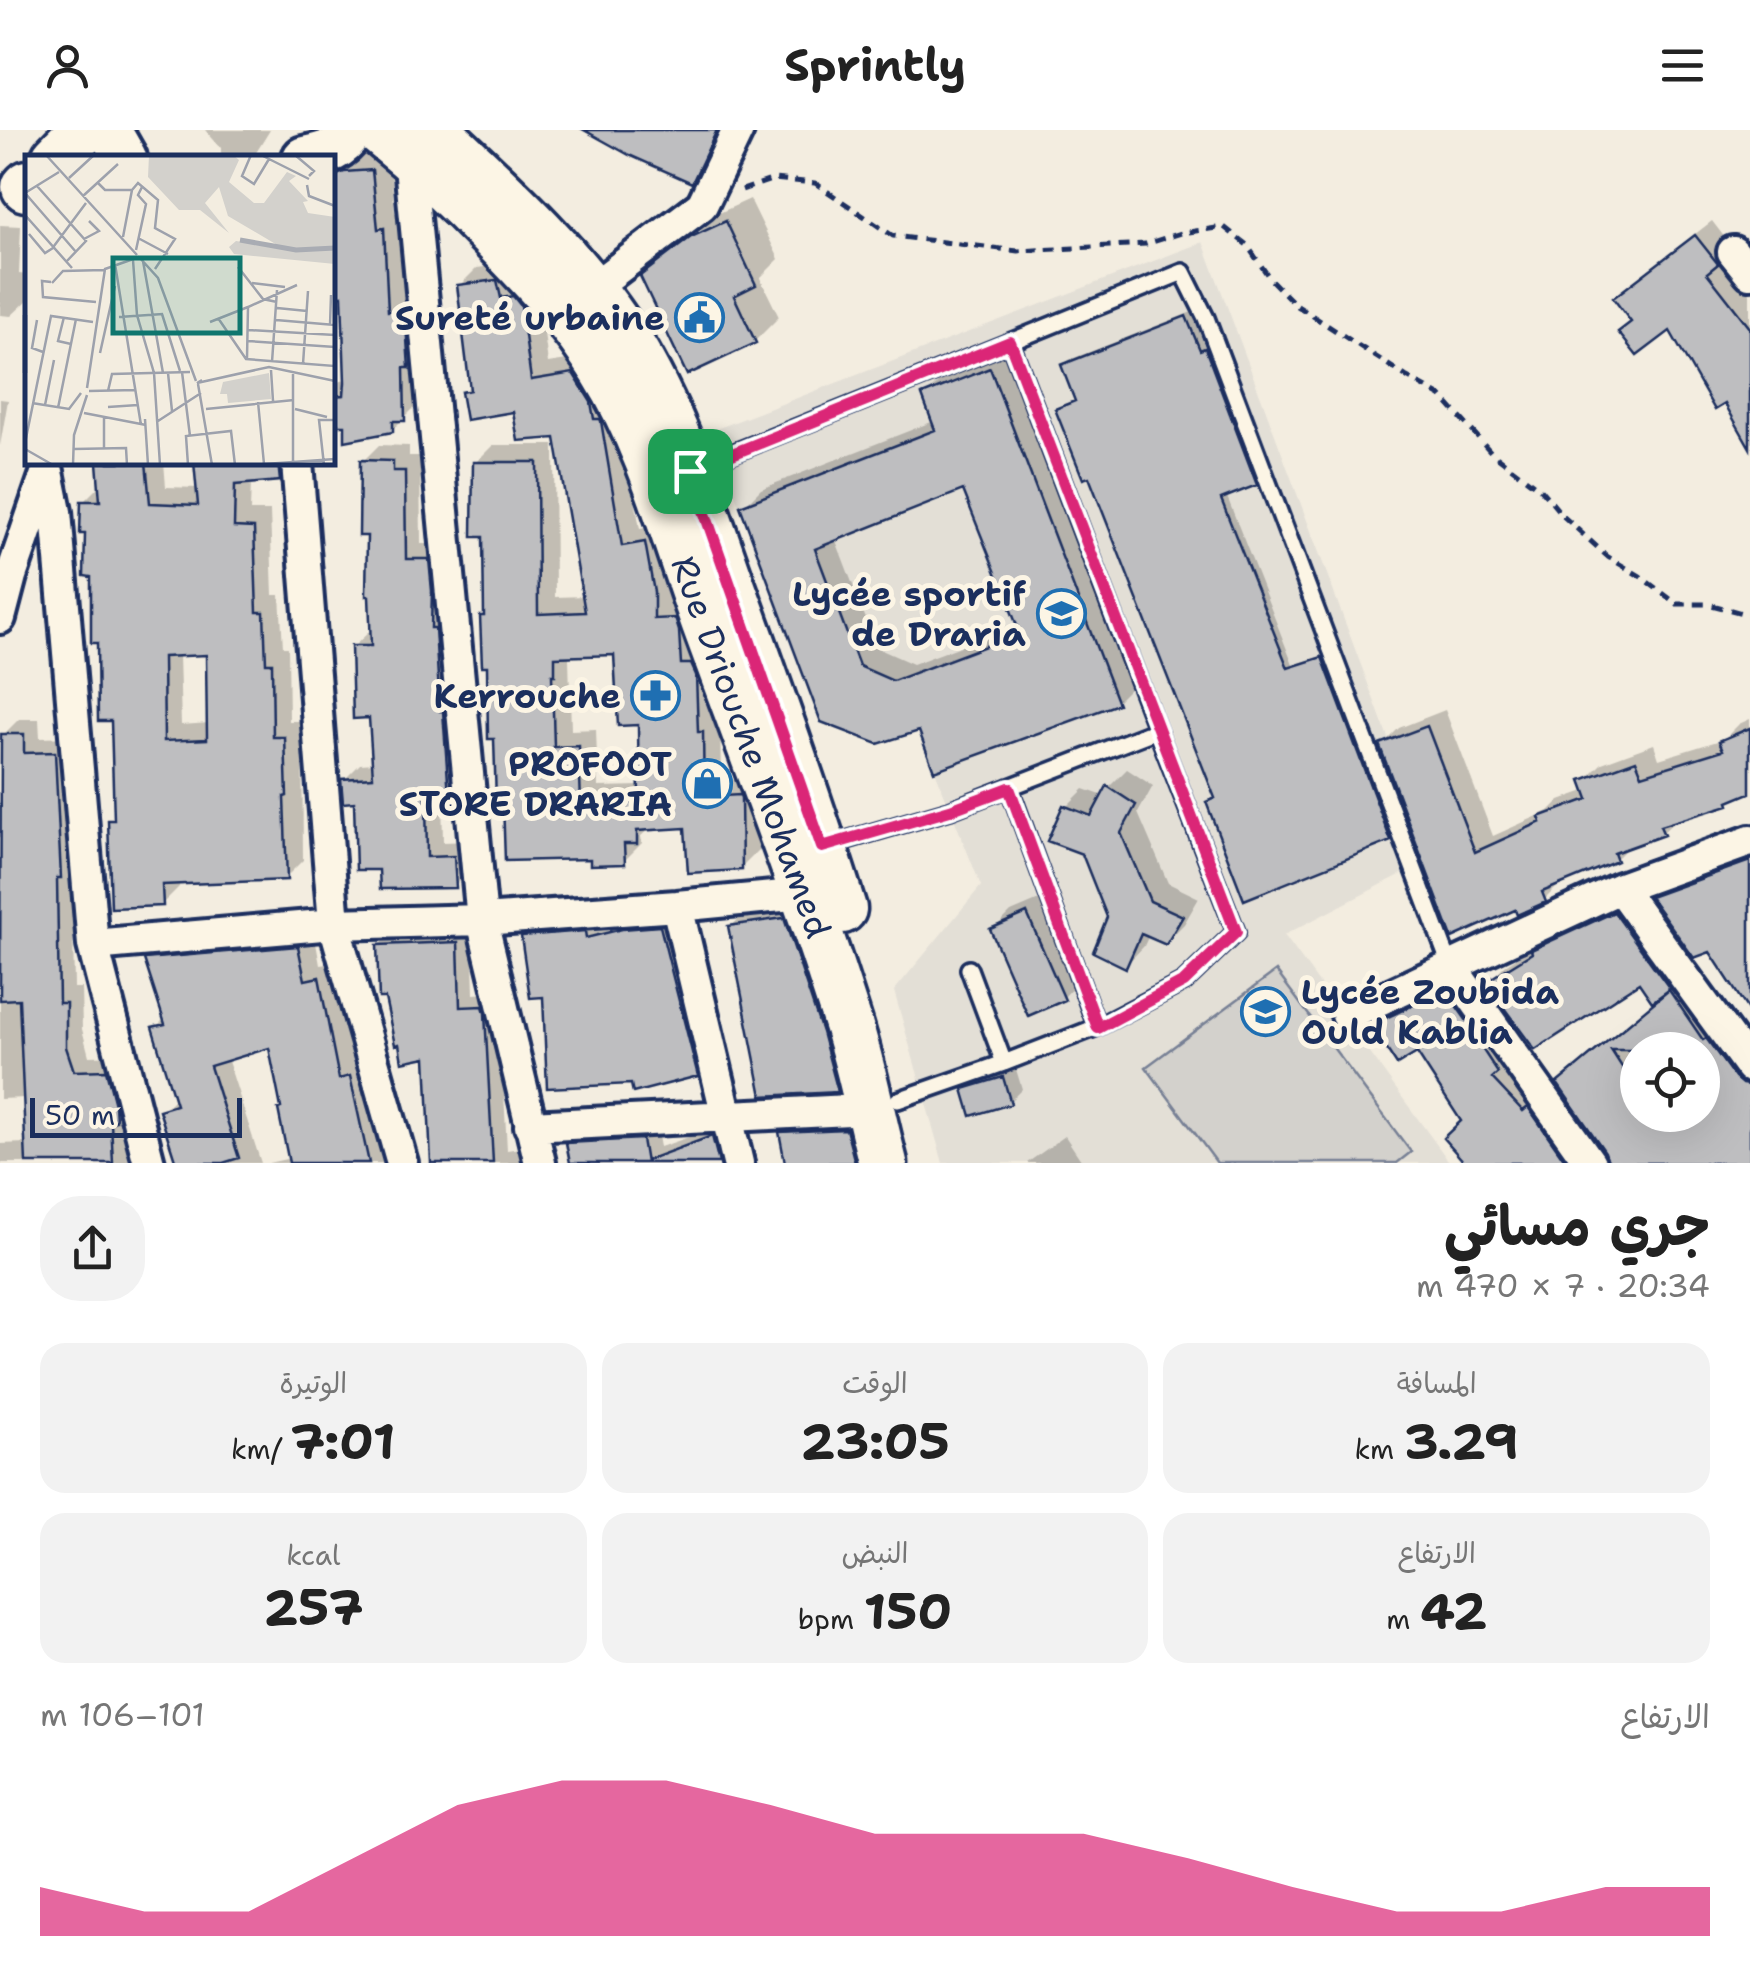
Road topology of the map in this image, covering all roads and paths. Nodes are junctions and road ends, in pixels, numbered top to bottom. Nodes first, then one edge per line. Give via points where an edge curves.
1 (84, 130) edge
2 (110, 130) edge
3 (295, 130) edge
4 (354, 130) edge
5 (738, 130) edge
6 (407, 138) edge
7 (59, 155) edge
8 (123, 155) edge
9 (280, 155) edge
10 (318, 155) edge
11 (25, 187) edge
12 (0, 196) edge
13 (702, 205) junction
14 (590, 290) junction
15 (1010, 342) junction
16 (297, 465) edge
17 (46, 468) edge
18 (690, 471) junction
19 (1750, 615) edge
20 (0, 618) edge
21 (1156, 730) junction
22 (1009, 788) junction
23 (1750, 841) edge
24 (822, 847) junction
25 (1620, 888) junction
26 (804, 894) junction
27 (678, 906) junction
28 (482, 920) junction
29 (334, 924) junction
30 (92, 945) junction
31 (1450, 965) junction
32 (969, 969) dead end
33 (1347, 1014) dead end
34 (1098, 1028) junction
35 (1004, 1062) junction
36 (1750, 1067) edge
37 (884, 1104) junction
38 (726, 1116) junction
39 (530, 1126) junction
40 (148, 1163) edge
41 (402, 1163) edge
42 (540, 1163) edge
43 (738, 1163) edge
44 (883, 1163) edge
45 (913, 1163) edge
46 (1590, 1163) edge

1 - 7 main road
2 - 8 main road
3 - 9 main road
4 - 10 main road via 343,145
5 - 13 street
6 - 14 main road, Rue Driouche Mohamed via 499,190
6 - 26 main road, Rue Driouche Mohamed via 564,312 623,404 658,484
6 - 28 street
11 - 12 main road
13 - 14 street
13 - 19 path via 774,179 815,183 893,236 1018,251 1146,244 1224,228 1248,245 1296,305 1441,396 1608,557 1676,604
14 - 18 main road, Rue Driouche Mohamed via 637,358
15 - 18 lane
15 - 21 lane
15 - 31 lane via 1183,272
16 - 29 street
17 - 20 street
17 - 30 street via 56,512
18 - 24 main road, Rue Driouche Mohamed
21 - 22 lane
21 - 34 lane via 1236,932 1184,982
22 - 24 lane
22 - 34 lane
23 - 25 street
24 - 37 main road, Rue Driouche Mohamed via 884,1041
25 - 31 street
25 - 36 street
26 - 27 street
26 - 37 main road, Rue Driouche Mohamed via 848,1026
27 - 28 street
27 - 38 street
28 - 29 street
28 - 39 street
29 - 30 street
29 - 41 street
30 - 40 street
31 - 33 street
31 - 46 street
32 - 35 lane
34 - 35 lane
35 - 37 lane
37 - 38 street
37 - 44 main road, Rue Driouche Mohamed
37 - 45 main road, Rue Driouche Mohamed
38 - 39 street
38 - 43 street
39 - 42 street

